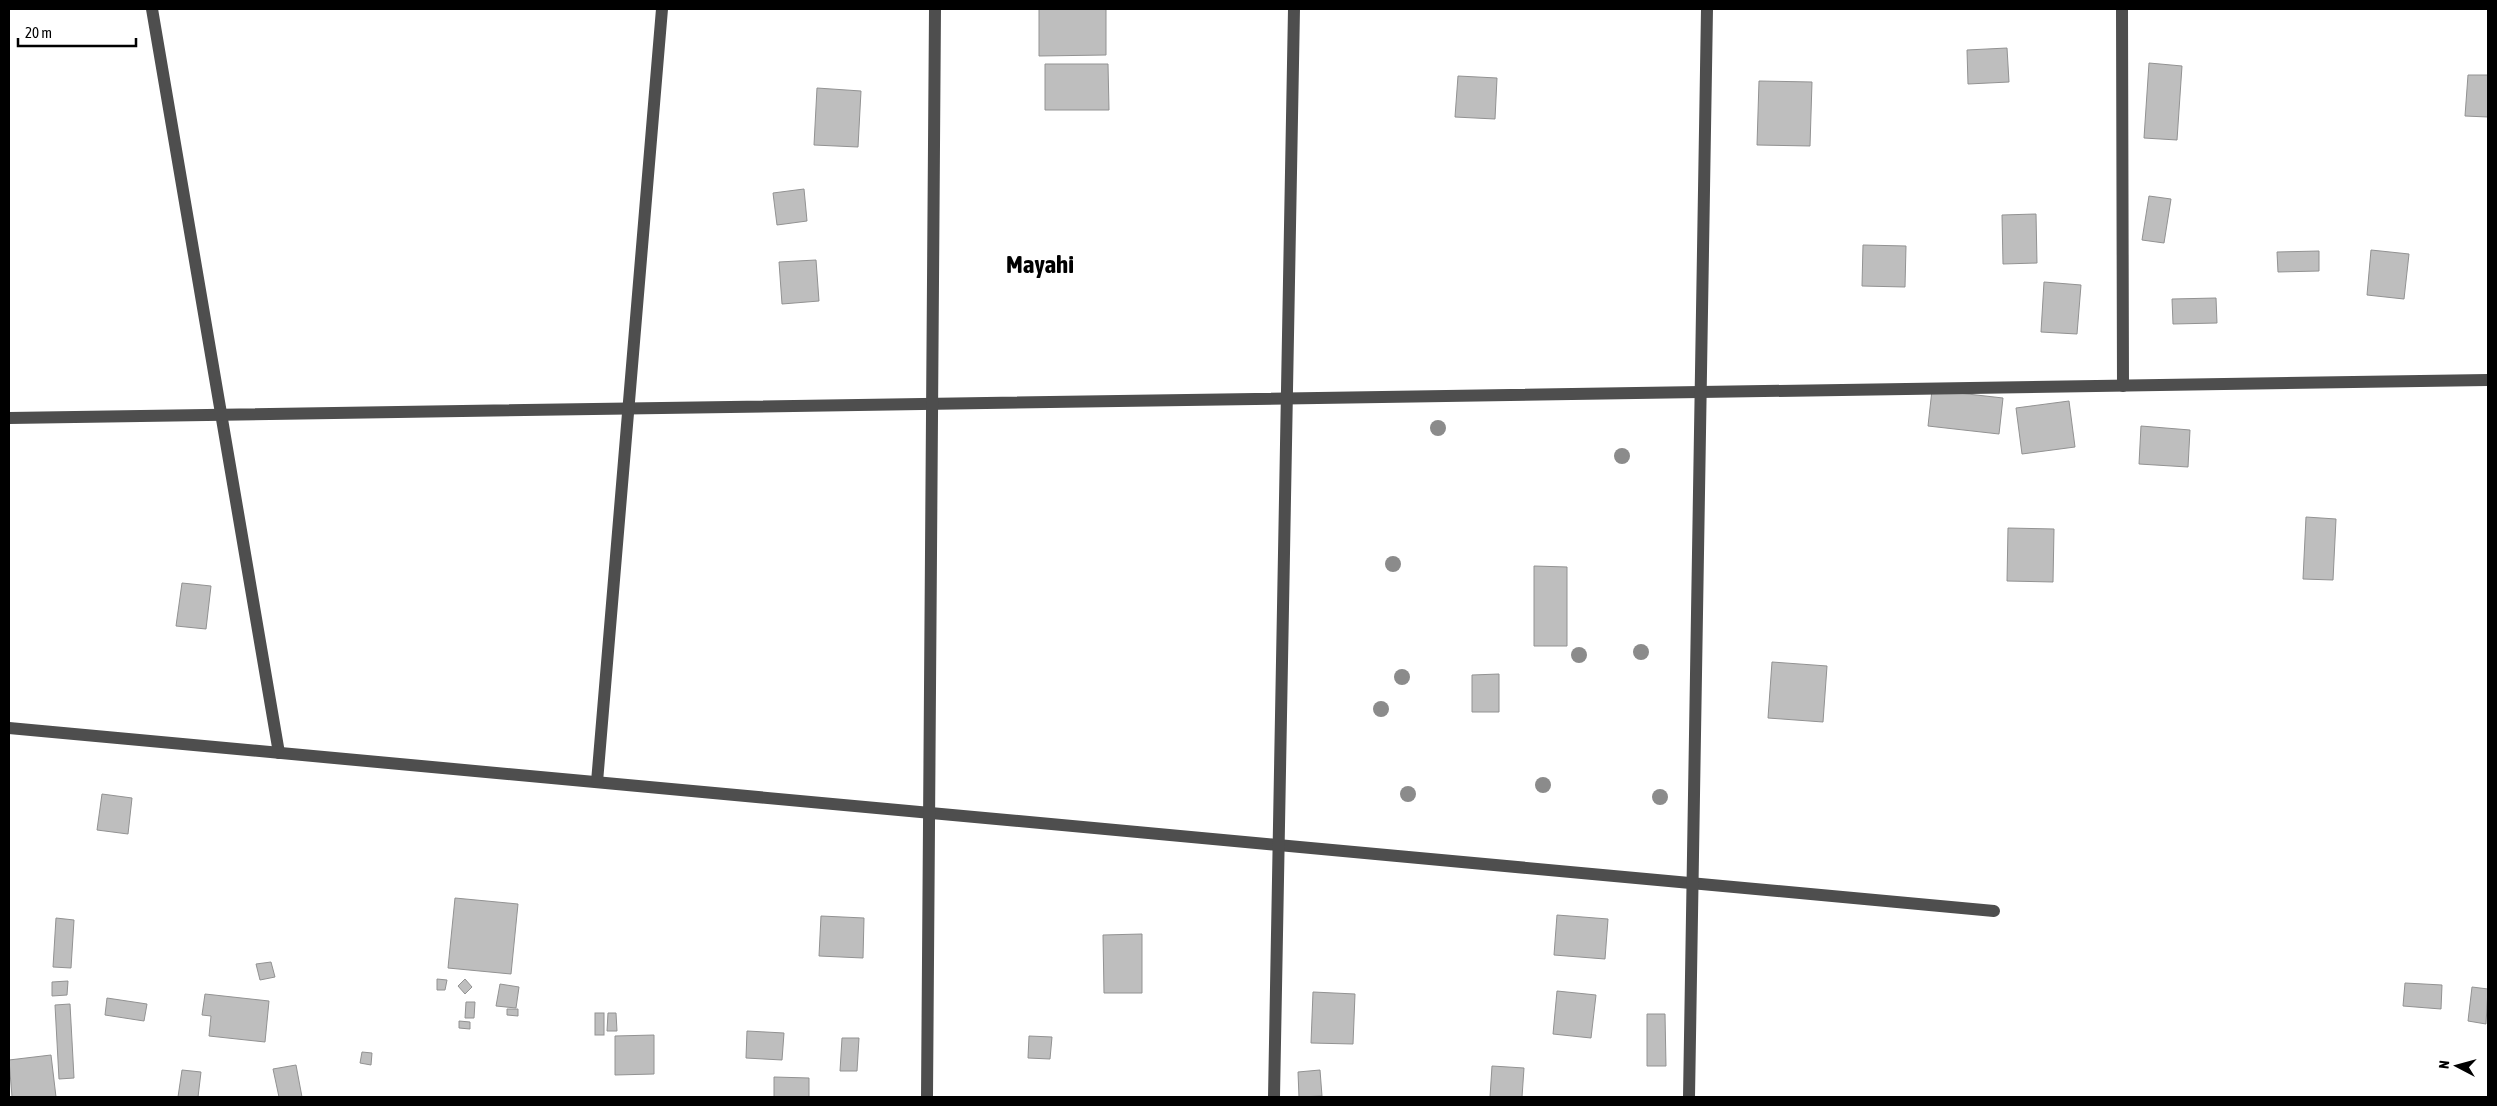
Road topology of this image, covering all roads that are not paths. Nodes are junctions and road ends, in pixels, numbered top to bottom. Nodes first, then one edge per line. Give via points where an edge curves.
1 (152, 9) edge
2 (662, 9) edge
3 (935, 9) edge
4 (1294, 9) edge
5 (1707, 9) edge
6 (2122, 9) edge
7 (2488, 380) edge
8 (2123, 386) junction
9 (1700, 392) junction
10 (1287, 398) junction
11 (932, 404) junction
12 (628, 408) junction
13 (221, 414) junction
14 (9, 418) edge
15 (9, 728) edge
16 (279, 753) junction
17 (597, 782) junction
18 (929, 813) junction
19 (1279, 845) junction
20 (1693, 883) junction
21 (1994, 911) dead end
22 (927, 1097) edge
23 (1274, 1097) edge
24 (1689, 1097) edge

1 - 13 street
2 - 12 street
3 - 11 street
4 - 10 street
5 - 9 street
6 - 8 street
7 - 8 street
8 - 9 street
9 - 10 street
9 - 20 street
10 - 11 street
10 - 19 street
11 - 12 street
11 - 18 street
12 - 13 street
12 - 17 street
13 - 14 street
13 - 16 street
15 - 16 street
16 - 17 street
17 - 18 street
18 - 19 street
18 - 22 street
19 - 20 street
19 - 23 street
20 - 21 street
20 - 24 street

